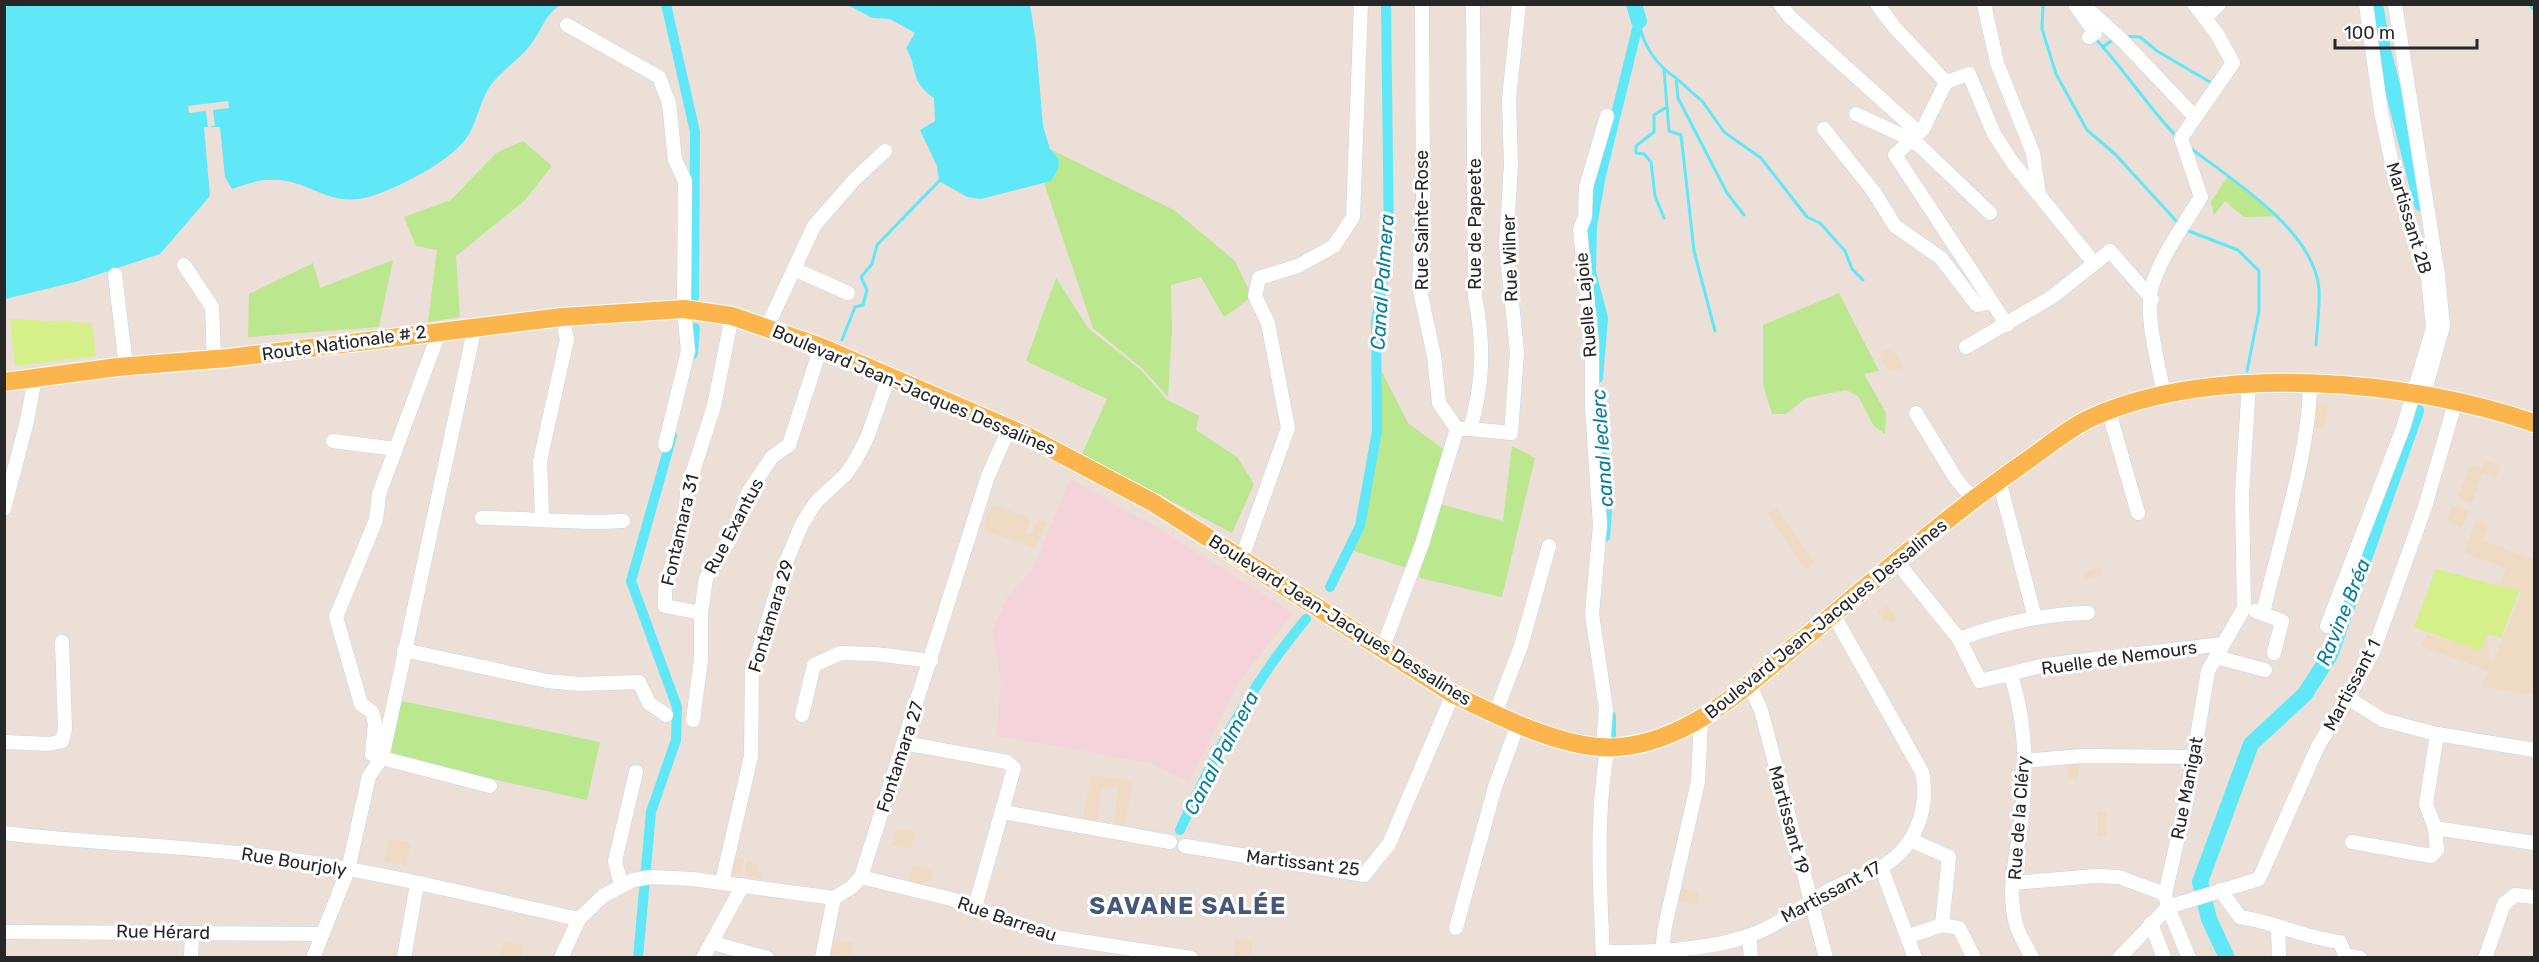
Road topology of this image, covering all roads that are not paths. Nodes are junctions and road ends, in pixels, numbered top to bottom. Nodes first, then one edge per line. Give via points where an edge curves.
1 (1361, 4) edge
2 (1422, 4) edge
3 (1473, 4) edge
4 (1518, 4) edge
5 (1780, 4) edge
6 (1877, 4) edge
7 (1984, 4) edge
8 (2075, 4) edge
9 (2082, 4) edge
10 (2194, 4) edge
11 (2219, 4) edge
12 (2366, 4) edge
13 (2395, 4) edge
14 (2205, 18) junction
15 (567, 25) dead end
16 (2092, 35) dead end
17 (1946, 82) junction
18 (1856, 114) dead end
19 (1607, 116) dead end
20 (2195, 117) junction
21 (1824, 129) dead end
22 (1915, 137) junction
23 (885, 151) dead end
24 (2039, 196) junction
25 (1990, 213) dead end
26 (2094, 263) junction
27 (184, 265) dead end
28 (794, 269) junction
29 (115, 275) dead end
30 (848, 293) dead end
31 (2152, 299) junction
32 (1992, 302) junction
33 (684, 309) junction
34 (732, 316) junction
35 (562, 317) junction
36 (2007, 325) junction
37 (475, 326) junction
38 (767, 327) junction
39 (440, 330) junction
40 (821, 347) junction
41 (1966, 347) dead end
42 (214, 359) junction
43 (126, 366) junction
44 (889, 376) junction
45 (35, 378) junction
46 (4, 382) edge
47 (2249, 383) junction
48 (2310, 385) junction
49 (2164, 395) junction
50 (2419, 395) junction
51 (2456, 400) junction
52 (2109, 412) junction
53 (1916, 413) dead end
54 (2535, 423) edge
55 (1009, 429) junction
56 (1464, 429) junction
57 (333, 441) dead end
58 (665, 445) dead end
59 (396, 449) junction
60 (1999, 480) junction
61 (1974, 500) junction
62 (4, 509) edge
63 (2138, 513) dead end
64 (482, 518) dead end
65 (542, 518) junction
66 (623, 521) dead end
67 (1549, 546) dead end
68 (1241, 560) junction
69 (1897, 562) junction
70 (2244, 608) junction
71 (701, 613) junction
72 (2088, 613) dead end
73 (2263, 613) junction
74 (1833, 614) junction
75 (2035, 618) junction
76 (2327, 626) dead end
77 (1959, 639) junction
78 (62, 642) dead end
79 (2223, 644) junction
80 (1383, 647) junction
81 (404, 650) junction
82 (2274, 652) dead end
83 (2216, 657) junction
84 (931, 661) junction
85 (2265, 670) dead end
86 (2011, 676) junction
87 (1749, 684) junction
88 (1453, 694) junction
89 (2348, 698) junction
90 (1495, 714) junction
91 (666, 715) dead end
92 (802, 715) dead end
93 (693, 720) dead end
94 (1701, 720) junction
95 (1518, 724) junction
96 (2437, 734) junction
97 (4, 742) edge
98 (904, 743) junction
99 (1606, 747) junction
100 (2535, 750) edge
101 (2196, 756) junction
102 (382, 758) junction
103 (2025, 760) junction
104 (636, 772) dead end
105 (490, 786) dead end
106 (1003, 812) junction
107 (2435, 828) junction
108 (4, 833) edge
109 (1911, 840) junction
110 (1170, 842) dead end
111 (2352, 842) dead end
112 (2535, 843) edge
113 (1185, 846) dead end
114 (1881, 867) junction
115 (348, 870) junction
116 (861, 878) junction
117 (627, 882) junction
118 (722, 882) junction
119 (2013, 883) junction
120 (417, 884) junction
121 (743, 885) junction
122 (2210, 894) junction
123 (2535, 897) edge
124 (834, 898) junction
125 (2166, 900) junction
126 (1811, 902) junction
127 (975, 907) junction
128 (579, 919) junction
129 (2151, 923) junction
130 (1942, 925) junction
131 (2278, 927) junction
132 (1456, 928) dead end
133 (4, 932) edge
134 (192, 933) junction
135 (322, 934) junction
136 (1749, 936) junction
137 (1909, 936) junction
138 (713, 943) junction
139 (1705, 951) edge
140 (1138, 954) edge
141 (1603, 955) edge
142 (1661, 955) edge
143 (191, 957) edge
144 (313, 957) edge
145 (404, 957) edge
146 (561, 957) edge
147 (703, 957) edge
148 (767, 957) edge
149 (822, 957) edge
150 (1191, 957) edge
151 (1751, 957) edge
152 (1826, 957) edge
153 (1915, 957) edge
154 (1974, 957) edge
155 (2032, 957) edge
156 (2119, 957) edge
157 (2164, 957) edge
158 (2189, 957) edge
159 (2279, 957) edge
160 (2360, 957) edge
161 (2485, 957) edge

1 - 68 street via 1353,217 1334,246 1298,266 1259,278 1255,296 1268,323 1288,428
2 - 56 street, Rue Sainte-Rose via 1423,201 1419,286 1439,403
3 - 56 street, Rue de Papeete via 1475,296 1483,371 1480,395
4 - 56 street, Rue Wilner via 1509,99 1506,245 1517,352 1511,433
5 - 22 street
6 - 17 street
7 - 24 street via 1997,63 2033,153
8 - 16 street
9 - 20 street
10 - 14 street
11 - 14 street
12 - 50 street, Martissant 2B via 2394,173 2428,278 2433,328
13 - 50 street via 2444,326
14 - 20 street via 2233,63
15 - 33 street via 659,77 669,103 675,160 685,181
17 - 22 street via 1923,129
17 - 24 street via 1969,75 1994,134
18 - 22 street
19 - 99 street, Ruelle Lajoie via 1586,187 1585,216 1580,230 1592,343 1600,525 1592,614 1606,709
20 - 31 street via 2181,138 2201,197 2162,261 2151,288
21 - 32 street via 1874,192 1894,225 1941,258 1977,305
22 - 25 street
22 - 32 street via 1895,155
23 - 28 street via 814,226
24 - 26 street
26 - 31 street via 2110,251
26 - 36 street via 2052,297
27 - 42 street via 212,307
28 - 30 street
28 - 38 street
29 - 43 street
31 - 49 street via 2151,326
32 - 36 street
33 - 34 main road, Boulevard Jean-Jacques Dessalines
33 - 35 main road, Route Nationale # 2
33 - 58 street via 688,351
34 - 38 main road, Boulevard Jean-Jacques Dessalines
34 - 71 street, Fontamara 31 via 714,406 687,490 686,513 666,589 665,606
35 - 37 main road, Route Nationale # 2
35 - 65 street via 567,339 540,460
36 - 41 street
37 - 39 main road, Route Nationale # 2
37 - 81 street
38 - 40 main road, Boulevard Jean-Jacques Dessalines
39 - 42 main road, Route Nationale # 2
39 - 59 street
40 - 44 main road, Boulevard Jean-Jacques Dessalines
40 - 71 street, Rue Exantus via 789,446 772,457 749,490 731,538 705,578
42 - 43 main road, Route Nationale # 2
43 - 45 main road, Route Nationale # 2
44 - 55 main road, Boulevard Jean-Jacques Dessalines
44 - 118 street, Fontamara 29 via 855,461 816,502 786,562 752,672 751,756
45 - 46 main road, Route Nationale # 2
45 - 62 street
47 - 48 main road, Boulevard Jean-Jacques Dessalines
47 - 49 main road, Boulevard Jean-Jacques Dessalines
47 - 70 street via 2242,495
48 - 50 main road, Boulevard Jean-Jacques Dessalines
48 - 73 street via 2298,465
49 - 52 main road, Boulevard Jean-Jacques Dessalines
50 - 51 main road, Boulevard Jean-Jacques Dessalines
50 - 76 street, Martissant 2B
51 - 54 main road, Boulevard Jean-Jacques Dessalines
51 - 89 street, Martissant 1 via 2443,452 2373,652
52 - 60 main road, Boulevard Jean-Jacques Dessalines via 2092,417
52 - 63 street
53 - 61 street via 1956,479
55 - 68 main road, Boulevard Jean-Jacques Dessalines via 1152,502
55 - 84 street, Fontamara 27 via 988,476
56 - 80 street, Rue de Papeete
57 - 59 street
59 - 102 street via 376,502 376,519 336,617 361,704 372,712 375,723 372,754
60 - 61 main road, Boulevard Jean-Jacques Dessalines
60 - 75 street
61 - 69 main road, Boulevard Jean-Jacques Dessalines
64 - 65 street
65 - 66 street via 582,524
67 - 90 street via 1521,646
68 - 80 main road, Boulevard Jean-Jacques Dessalines
69 - 74 main road, Boulevard Jean-Jacques Dessalines
69 - 77 street
70 - 73 street
70 - 79 street, Rue Manigat
71 - 93 street via 701,659
72 - 75 street
73 - 82 street via 2282,621
74 - 87 main road, Boulevard Jean-Jacques Dessalines
74 - 109 street, Martissant 17 via 1923,772 1925,804
75 - 77 street via 1997,624
77 - 86 street, Ruelle de Nemours via 1980,681
78 - 97 street via 62,741
79 - 83 street, Rue Manigat
79 - 86 street, Ruelle de Nemours via 2054,664
80 - 88 main road, Boulevard Jean-Jacques Dessalines
81 - 91 street via 547,681 639,682 649,703
81 - 102 street
83 - 85 street
83 - 101 street, Rue Manigat via 2208,671
84 - 92 street via 841,653 814,665
84 - 98 street, Fontamara 27
86 - 103 street, Rue de la Cléry via 2022,708
87 - 94 main road, Boulevard Jean-Jacques Dessalines
87 - 126 street, Martissant 19 via 1761,710
88 - 90 main road, Boulevard Jean-Jacques Dessalines
88 - 113 street, Martissant 25 via 1389,844 1364,875
89 - 96 street via 2383,720
89 - 122 street, Martissant 1 via 2318,746 2259,879
90 - 95 main road, Boulevard Jean-Jacques Dessalines
94 - 99 main road, Boulevard Jean-Jacques Dessalines via 1634,745
94 - 142 street via 1698,782
95 - 99 main road, Boulevard Jean-Jacques Dessalines via 1561,739
95 - 132 street via 1495,787
96 - 100 street
96 - 107 street via 2426,804
98 - 106 street via 1012,765 1015,772
98 - 116 street, Fontamara 27
99 - 141 street, Ruelle Lajoie via 1598,863
101 - 103 street
101 - 125 street, Rue Manigat
102 - 105 street
102 - 115 street via 369,776
103 - 119 street, Rue de la Cléry
104 - 117 street via 615,861
106 - 110 street
106 - 127 street
107 - 111 street via 2438,850 2431,856
107 - 112 street
108 - 115 street, Rue Bourjoly via 273,857
109 - 114 street, Martissant 17
109 - 130 street via 1949,856
114 - 126 street, Martissant 17
114 - 137 street
115 - 120 street, Rue Bourjoly
115 - 135 street
116 - 124 street
116 - 127 street, Rue Barreau
117 - 118 street via 651,877
117 - 128 street via 603,896
118 - 121 street
119 - 125 street via 2119,877
119 - 155 street, Rue de la Cléry via 2015,921
120 - 128 street, Rue Bourjoly
120 - 145 street
121 - 124 street
121 - 138 street
122 - 125 street
122 - 131 street via 2240,917
123 - 161 street via 2515,895 2504,904
124 - 149 street
125 - 129 street
125 - 158 street
126 - 136 street, Martissant 17
126 - 152 street, Martissant 19
127 - 140 street, Rue Barreau via 1054,937
128 - 146 street
129 - 156 street
129 - 157 street
130 - 137 street
130 - 154 street via 1959,928
131 - 159 street
131 - 160 street via 2340,942 2345,955
133 - 134 street, Rue Hérard
134 - 135 street, Rue Hérard
134 - 143 street
135 - 144 street
136 - 139 street, Martissant 17
136 - 151 street
137 - 153 street
138 - 147 street
138 - 148 street
139 - 142 street, Martissant 17
140 - 150 street, Rue Barreau
141 - 142 street, Martissant 17

